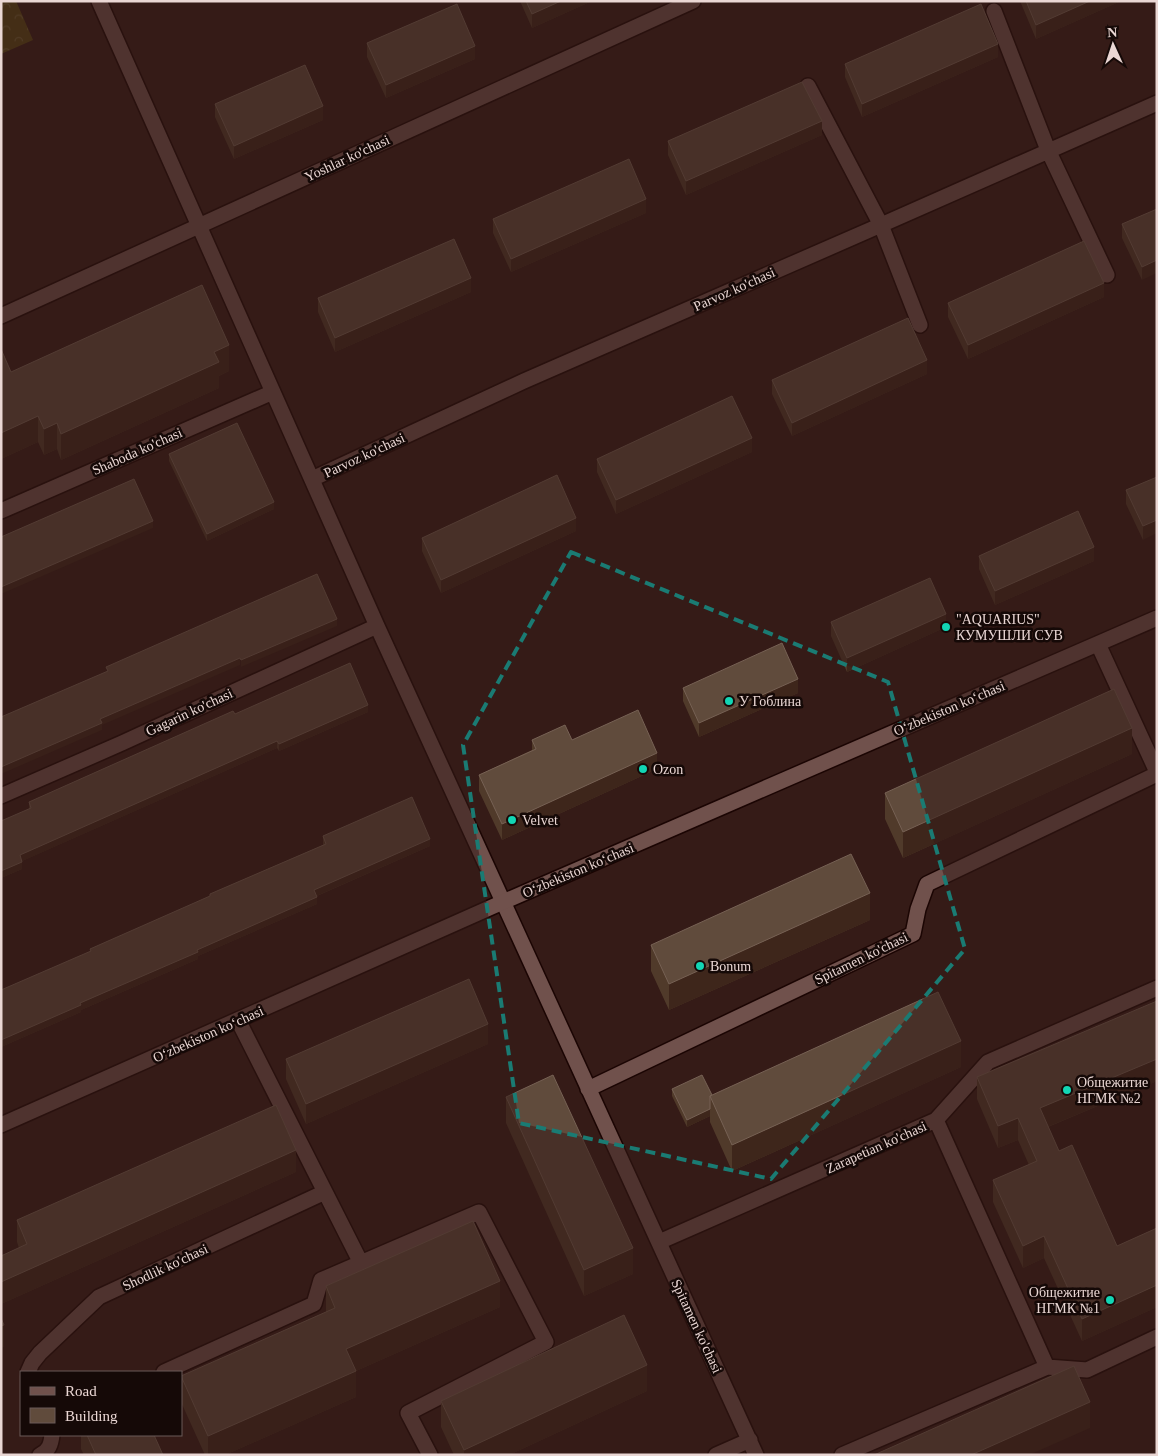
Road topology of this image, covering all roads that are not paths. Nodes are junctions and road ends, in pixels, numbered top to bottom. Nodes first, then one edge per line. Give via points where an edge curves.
1 (99, 1) edge
2 (693, 1) edge
3 (994, 11) dead end
4 (808, 86) dead end
5 (1157, 102) edge
6 (1048, 150) junction
7 (881, 225) junction
8 (198, 226) junction
9 (1107, 275) dead end
10 (1, 316) edge
11 (920, 325) dead end
12 (273, 392) junction
13 (312, 479) junction
14 (1, 511) edge
15 (1157, 618) edge
16 (376, 626) junction
17 (1098, 644) junction
18 (1157, 773) edge
19 (1, 796) edge
20 (503, 902) junction
21 (1157, 988) edge
22 (238, 1020) junction
23 (588, 1089) junction
24 (936, 1120) junction
25 (1, 1125) edge
26 (325, 1192) junction
27 (659, 1242) junction
28 (361, 1263) junction
29 (1157, 1337) edge
30 (1047, 1367) junction
31 (28, 1371) edge
32 (166, 1371) edge
33 (52, 1436) edge
34 (750, 1440) junction
35 (40, 1455) edge
36 (430, 1455) edge
37 (716, 1455) edge
38 (756, 1455) edge
39 (842, 1455) edge

1 - 8 street, Spitamen ko'chasi
2 - 8 street, Yoshlar ko'chasi
3 - 6 street
4 - 7 street
5 - 6 street, Parvoz ko'chasi
6 - 7 street, Parvoz ko'chasi
6 - 9 street
7 - 11 street
7 - 13 street, Parvoz ko'chasi via 524,381
8 - 10 street, Yoshlar ko'chasi
8 - 12 street, Spitamen ko'chasi
12 - 13 street, Spitamen ko'chasi
12 - 14 street, Shaboda ko'chasi
13 - 16 street, Spitamen ko'chasi
15 - 17 street, O‘zbekiston ko‘chasi
16 - 19 street, Gagarin ko'chasi
16 - 20 street, Spitamen ko'chasi
17 - 18 street
17 - 20 street, O‘zbekiston ko‘chasi
18 - 23 street, Spitamen ko'chasi via 927,884 912,934
20 - 22 street, O‘zbekiston ko‘chasi
20 - 23 street, Spitamen ko'chasi
21 - 24 street, Zarapetian ko'chasi via 988,1062
22 - 25 street, O‘zbekiston ko‘chasi
22 - 26 street
23 - 27 street, Spitamen ko'chasi
24 - 27 street, Zarapetian ko'chasi
24 - 30 street
26 - 28 street
26 - 31 street, Shodlik ko'chasi via 100,1298 40,1353
27 - 34 street, Spitamen ko'chasi
28 - 32 street via 321,1280 314,1304
28 - 36 street via 479,1212 546,1342 408,1413
29 - 30 street via 1087,1370
30 - 39 street
33 - 35 street via 51,1445
34 - 37 street
34 - 38 street, Spitamen ko'chasi

